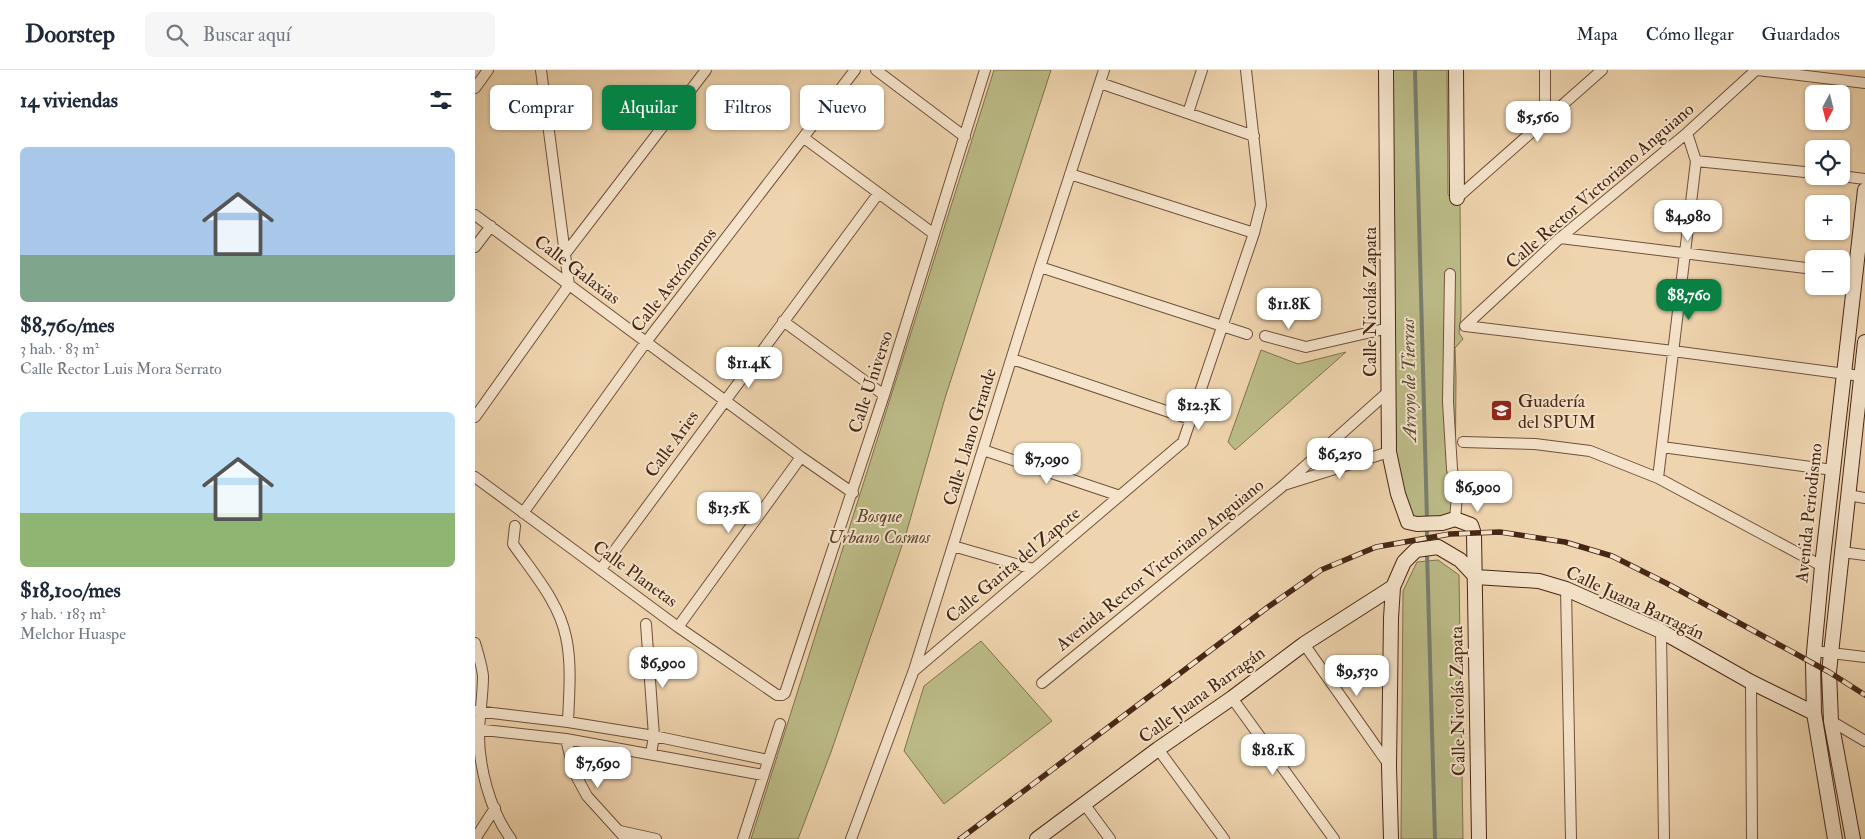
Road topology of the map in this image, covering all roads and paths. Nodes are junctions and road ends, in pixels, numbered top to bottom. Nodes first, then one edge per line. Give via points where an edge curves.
1 (488, 70) edge
2 (541, 70) edge
3 (706, 70) edge
4 (855, 70) edge
5 (875, 70) edge
6 (985, 70) edge
7 (1104, 70) edge
8 (1202, 70) edge
9 (1246, 70) edge
10 (1386, 70) edge
11 (1456, 70) edge
12 (1545, 70) edge
13 (1602, 70) edge
14 (1757, 70) edge
15 (1100, 83) junction
16 (1865, 83) edge
17 (475, 88) edge
18 (1188, 113) junction
19 (1545, 119) junction
20 (1687, 133) junction
21 (1254, 136) junction
22 (965, 137) junction
23 (803, 138) junction
24 (1696, 160) junction
25 (1805, 172) edge
26 (1070, 174) junction
27 (1850, 177) edge
28 (1865, 179) edge
29 (1865, 190) edge
30 (879, 194) junction
31 (1457, 198) joint
32 (475, 214) edge
33 (491, 226) junction
34 (1254, 233) junction
35 (934, 234) junction
36 (1560, 238) junction
37 (475, 247) edge
38 (565, 254) junction
39 (1685, 254) junction
40 (1850, 263) edge
41 (1040, 267) junction
42 (1805, 268) edge
43 (1450, 274) dead end
44 (569, 285) junction
45 (1847, 295) edge
46 (783, 321) junction
47 (1223, 326) junction
48 (1389, 328) junction
49 (1247, 334) dead end
50 (1265, 336) dead end
51 (646, 342) junction
52 (1865, 342) edge
53 (1673, 351) junction
54 (1012, 359) junction
55 (1844, 373) junction
56 (1861, 376) junction
57 (1843, 388) junction
58 (1389, 391) junction
59 (1862, 391) edge
60 (884, 395) junction
61 (725, 400) junction
62 (475, 417) edge
63 (1190, 419) junction
64 (1463, 442) dead end
65 (1662, 447) junction
66 (983, 450) junction
67 (1389, 452) junction
68 (801, 457) junction
69 (1833, 470) junction
70 (475, 477) edge
71 (1658, 478) junction
72 (1284, 485) junction
73 (853, 493) junction
74 (1119, 496) junction
75 (1848, 496) junction
76 (1865, 498) edge
77 (523, 512) junction
78 (1449, 521) junction
79 (515, 526) dead end
80 (953, 546) junction
81 (1842, 552) junction
82 (1865, 555) edge
83 (1822, 566) junction
84 (1033, 569) junction
85 (601, 570) junction
86 (1476, 577) junction
87 (1393, 587) junction
88 (1566, 589) junction
89 (647, 624) dead end
90 (678, 627) junction
91 (1661, 631) junction
92 (475, 643) edge
93 (1304, 644) junction
94 (1814, 650) junction
95 (1831, 652) junction
96 (1865, 657) edge
97 (914, 670) junction
98 (1751, 682) junction
99 (1042, 683) dead end
100 (777, 695) joint
101 (1232, 698) junction
102 (478, 711) edge
103 (1814, 713) junction
104 (1831, 721) junction
105 (568, 722) junction
106 (779, 724) dead end
107 (477, 729) edge
108 (654, 736) junction
109 (566, 738) junction
110 (1865, 741) edge
111 (1158, 749) junction
112 (651, 754) junction
113 (767, 760) junction
114 (1389, 766) junction
115 (763, 775) junction
116 (1085, 805) junction
117 (495, 808) junction
118 (623, 835) edge
119 (475, 839) edge
120 (511, 839) edge
121 (656, 839) edge
122 (743, 839) edge
123 (851, 839) edge
124 (1037, 839) edge
125 (1110, 839) edge
126 (1224, 839) edge
127 (1334, 839) edge
128 (1391, 839) edge
129 (1479, 839) edge
130 (1571, 839) edge
131 (1664, 839) edge
132 (1752, 839) edge
133 (1835, 839) edge
134 (1853, 839) edge

1 - 17 street
2 - 38 street
3 - 38 street
4 - 23 street, Calle Astrónomos
5 - 22 street
6 - 22 street, Calle Universo
7 - 15 street, Calle Llano Grande
8 - 18 street
9 - 21 street, Calle Garita del Zapote
10 - 48 street, Calle Nicolás Zapata
11 - 31 street
12 - 19 street
13 - 19 street
14 - 16 street
14 - 20 street, Calle Rector Victoriano Anguiano
15 - 18 street
15 - 26 street, Calle Llano Grande
18 - 21 street
19 - 31 street
20 - 24 street
20 - 36 street, Calle Rector Victoriano Anguiano
21 - 34 street, Calle Garita del Zapote via 1261,205
22 - 35 street, Calle Universo
23 - 30 street
23 - 51 street, Calle Astrónomos
24 - 25 street
24 - 39 street
26 - 34 street
26 - 41 street, Calle Llano Grande
27 - 28 street
29 - 40 street, Avenida Periodismo
30 - 35 street
30 - 46 street, Calle Aries
32 - 33 street, Calle Galaxias
33 - 37 street
33 - 44 street, Calle Galaxias
34 - 47 street, Calle Garita del Zapote
35 - 60 street, Calle Universo
36 - 39 street
36 - 53 street, Calle Rector Victoriano Anguiano via 1465,326
38 - 44 street
39 - 42 street
39 - 53 street
41 - 47 street
41 - 54 street, Calle Llano Grande
43 - 78 street via 1448,402 1457,496
44 - 51 street, Calle Galaxias
44 - 62 street
45 - 55 street, Avenida Periodismo
46 - 60 street
46 - 61 street, Calle Aries
47 - 49 street
47 - 63 street, Calle Garita del Zapote
48 - 50 street via 1306,347
48 - 58 street, Calle Nicolás Zapata
51 - 61 street, Calle Galaxias
51 - 77 street, Calle Astrónomos
52 - 56 street, Avenida Periodismo
53 - 55 street
53 - 65 street
54 - 63 street
54 - 66 street, Calle Llano Grande
55 - 56 street
55 - 57 street, Avenida Periodismo
56 - 59 street, Avenida Periodismo
57 - 59 street
57 - 69 street, Avenida Periodismo
58 - 67 street, Calle Nicolás Zapata
58 - 72 street, Avenida Rector Victoriano Anguiano
59 - 75 street, Avenida Periodismo
60 - 73 street, Calle Universo
61 - 68 street, Calle Galaxias
61 - 85 street, Calle Aries
63 - 74 street, Calle Garita del Zapote via 1183,442
64 - 71 street via 1535,444 1590,451
65 - 69 street
65 - 71 street
66 - 74 street
66 - 80 street, Calle Llano Grande
67 - 72 street
67 - 78 street, Calle Nicolás Zapata via 1408,522
68 - 73 street, Calle Galaxias
68 - 90 street
69 - 83 street, Avenida Periodismo
70 - 77 street, Calle Planetas
71 - 83 street
72 - 99 street, Avenida Rector Victoriano Anguiano
73 - 100 street, Calle Universo via 785,693
74 - 84 street, Calle Garita del Zapote
75 - 76 street
75 - 81 street, Avenida Periodismo
77 - 85 street, Calle Planetas
78 - 86 street, Calle Nicolás Zapata via 1471,526
79 - 105 street via 513,544 547,593 566,636 569,654
80 - 84 street
80 - 97 street, Calle Llano Grande
81 - 82 street
81 - 95 street, Avenida Periodismo
83 - 94 street, Avenida Periodismo
84 - 97 street, Calle Garita del Zapote
85 - 90 street, Calle Planetas
86 - 87 street via 1460,560 1438,547 1416,550 1404,562
86 - 88 street, Calle Juana Barragán via 1539,582
86 - 129 street, Calle Nicolás Zapata
87 - 93 street, Calle Juana Barragán
87 - 114 street
88 - 91 street, Calle Juana Barragán
88 - 130 street
89 - 108 street
90 - 100 street, Calle Planetas
91 - 98 street, Calle Juana Barragán
91 - 131 street
92 - 102 street via 483,675
93 - 101 street, Calle Juana Barragán
93 - 114 street
94 - 95 street
94 - 103 street, Avenida Periodismo
95 - 96 street
95 - 104 street, Avenida Periodismo
97 - 123 street, Calle Llano Grande
98 - 103 street, Calle Juana Barragán
98 - 132 street
101 - 111 street, Calle Juana Barragán
101 - 127 street
102 - 105 street
102 - 107 street
103 - 133 street, Avenida Periodismo
104 - 110 street
104 - 134 street, Avenida Periodismo
105 - 108 street
106 - 113 street
107 - 109 street
107 - 117 street via 485,779
108 - 112 street
108 - 113 street
109 - 112 street
109 - 118 street via 574,772 587,796
111 - 116 street, Calle Juana Barragán
111 - 126 street
112 - 115 street
113 - 115 street
114 - 128 street
115 - 122 street
116 - 124 street, Calle Juana Barragán
116 - 125 street
117 - 119 street
117 - 120 street
118 - 121 street

